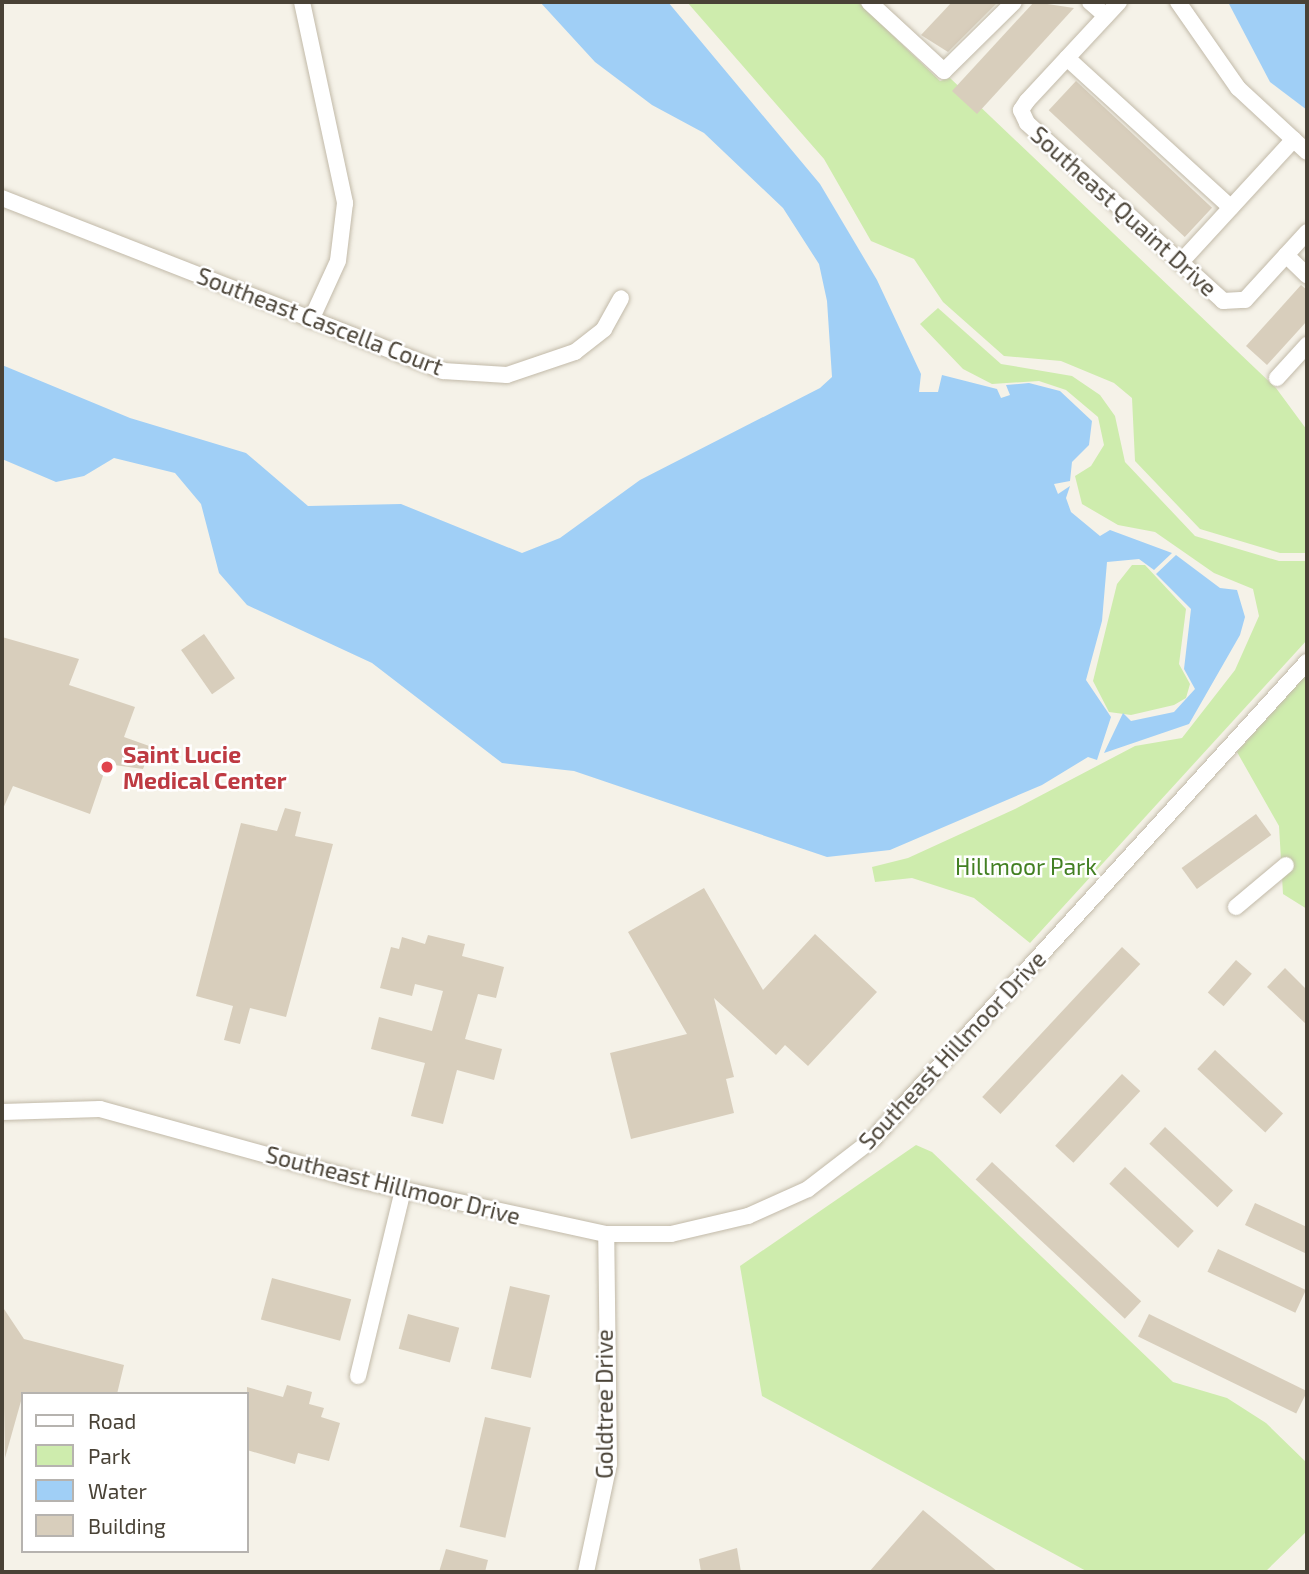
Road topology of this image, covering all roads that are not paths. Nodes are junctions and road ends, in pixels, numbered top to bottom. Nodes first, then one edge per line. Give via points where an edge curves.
1 (302, 2) edge
2 (869, 2) edge
3 (1014, 2) edge
4 (1090, 2) edge
5 (1119, 2) edge
6 (1178, 2) edge
7 (1106, 16) junction
8 (1067, 58) junction
9 (1294, 139) junction
10 (1307, 152) edge
11 (2, 198) edge
12 (1231, 208) junction
13 (1307, 232) edge
14 (1286, 255) junction
15 (1180, 262) junction
16 (1307, 275) edge
17 (621, 298) dead end
18 (312, 320) junction
19 (1307, 345) edge
20 (1277, 378) dead end
21 (1307, 662) edge
22 (1286, 865) dead end
23 (1236, 907) dead end
24 (2, 1112) edge
25 (402, 1190) junction
26 (606, 1234) junction
27 (358, 1376) dead end
28 (586, 1572) edge

1 - 18 street via 345,202 338,261
2 - 3 street via 943,71
4 - 7 street
5 - 7 street
6 - 9 street via 1238,88
7 - 8 street
8 - 12 street
8 - 15 street, Southeast Quaint Drive via 1021,110 1027,123
9 - 10 street
9 - 12 street
11 - 18 street, Southeast Cascella Court
12 - 15 street
13 - 14 street
14 - 15 street, Southeast Quaint Drive via 1245,300 1234,303
14 - 16 street
17 - 18 street, Southeast Cascella Court via 604,329 575,352 507,375 443,370
19 - 20 street
21 - 26 street, Southeast Hillmoor Drive via 853,1156 808,1189 748,1216 671,1234
22 - 23 street
24 - 25 street, Southeast Hillmoor Drive via 100,1109
25 - 26 street, Southeast Hillmoor Drive
25 - 27 street
26 - 28 street, Goldtree Drive via 609,1464

